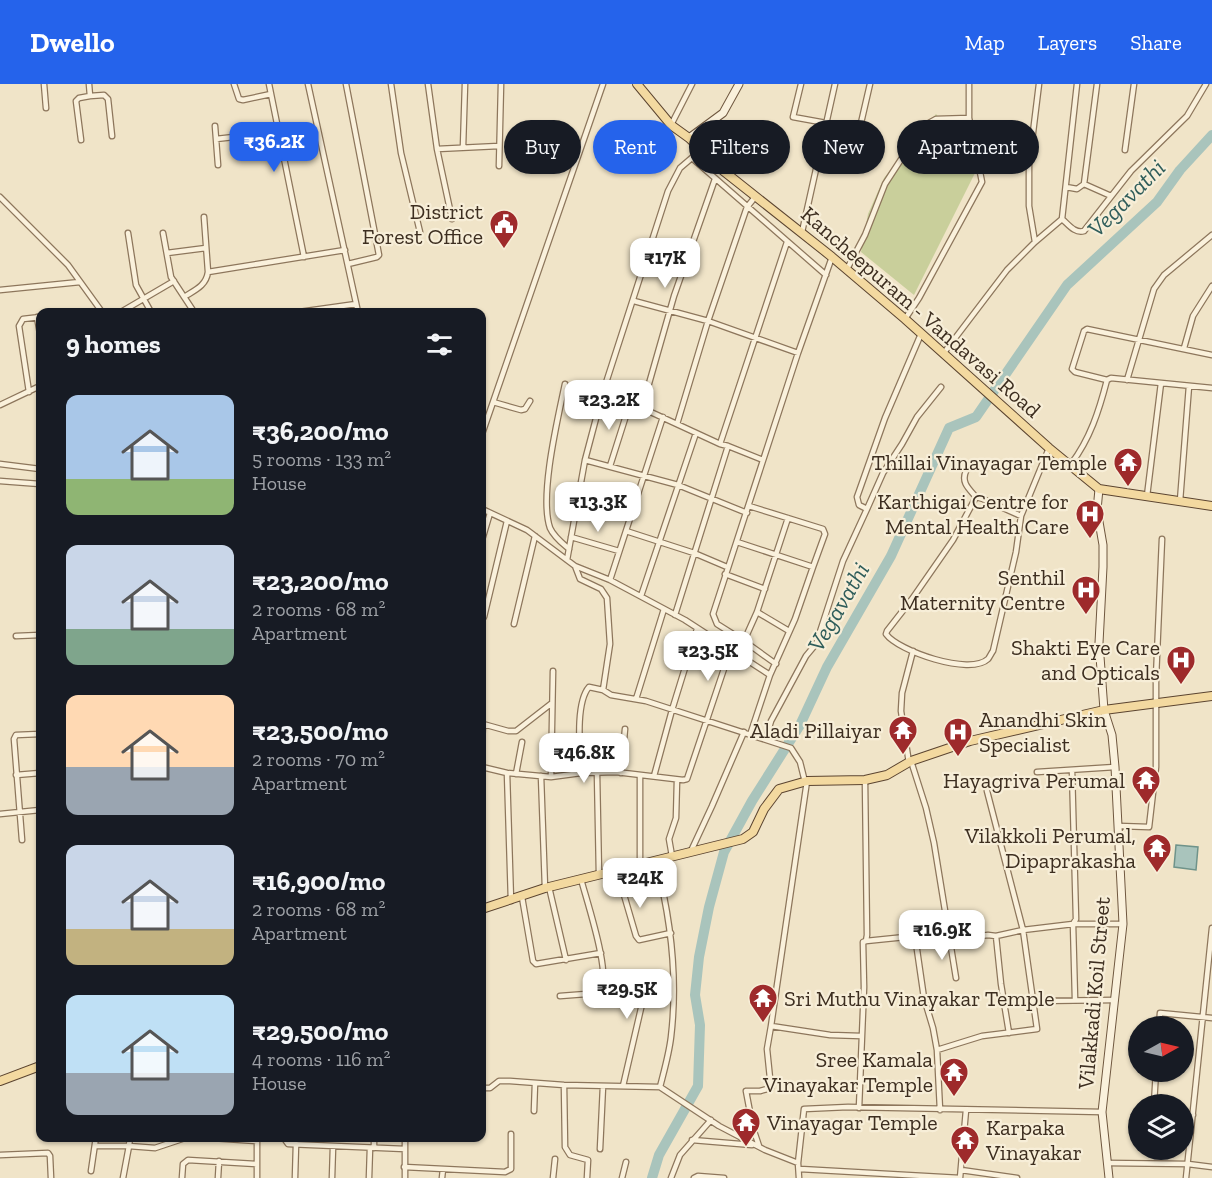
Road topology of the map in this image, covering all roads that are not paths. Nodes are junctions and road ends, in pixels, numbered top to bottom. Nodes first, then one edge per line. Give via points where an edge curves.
1 (44, 84) edge
2 (89, 84) edge
3 (234, 84) edge
4 (269, 84) edge
5 (308, 84) edge
6 (346, 84) edge
7 (391, 84) edge
8 (428, 84) edge
9 (465, 84) edge
10 (501, 84) edge
11 (603, 84) edge
12 (637, 84) edge
13 (692, 84) edge
14 (739, 84) edge
15 (801, 84) edge
16 (835, 84) edge
17 (870, 84) edge
18 (969, 84) edge
19 (1039, 84) edge
20 (1077, 84) edge
21 (1097, 84) edge
22 (1134, 84) edge
23 (1206, 84) edge
24 (645, 88) edge
25 (271, 94) junction
26 (90, 96) junction
27 (46, 108) dead end
28 (969, 118) junction
29 (668, 120) edge
30 (674, 120) edge
31 (713, 120) edge
32 (810, 120) edge
33 (827, 120) edge
34 (862, 120) edge
35 (215, 126) dead end
36 (677, 129) edge
37 (278, 132) junction
38 (112, 136) dead end
39 (689, 138) edge
40 (81, 140) dead end
41 (216, 140) junction
42 (499, 146) junction
43 (463, 147) junction
44 (437, 149) junction
45 (1125, 150) dead end
46 (689, 160) edge
47 (218, 165) dead end
48 (499, 166) dead end
49 (710, 174) edge
50 (727, 174) edge
51 (815, 174) edge
52 (715, 179) junction
53 (1084, 184) junction
54 (1066, 187) junction
55 (756, 196) junction
56 (1111, 196) junction
57 (0, 197) edge
58 (747, 207) junction
59 (204, 217) dead end
60 (452, 219) dead end
61 (1062, 219) junction
62 (420, 232) dead end
63 (802, 232) junction
64 (128, 233) dead end
65 (163, 233) dead end
66 (1212, 235) edge
67 (788, 242) junction
68 (1035, 242) junction
69 (206, 248) junction
70 (345, 250) junction
71 (167, 253) junction
72 (304, 257) junction
73 (832, 257) junction
74 (348, 264) junction
75 (847, 269) junction
76 (208, 272) junction
77 (826, 274) junction
78 (174, 281) junction
79 (80, 282) junction
80 (1212, 286) edge
81 (0, 290) edge
82 (184, 297) junction
83 (142, 299) junction
84 (634, 301) junction
85 (356, 304) junction
86 (99, 308) edge
87 (127, 308) edge
88 (148, 308) edge
89 (191, 308) edge
90 (328, 308) edge
91 (357, 308) edge
92 (670, 311) junction
93 (36, 317) edge
94 (905, 319) junction
95 (708, 321) junction
96 (921, 334) junction
97 (754, 337) junction
98 (1138, 339) junction
99 (1184, 348) junction
100 (798, 352) junction
101 (943, 354) junction
102 (1212, 355) edge
103 (1107, 380) junction
104 (1127, 380) junction
105 (1161, 383) junction
106 (565, 384) dead end
107 (581, 385) dead end
108 (1189, 386) junction
109 (941, 387) dead end
110 (36, 388) edge
111 (1212, 388) edge
112 (29, 392) junction
113 (603, 392) junction
114 (530, 400) dead end
115 (493, 402) junction
116 (630, 403) junction
117 (0, 405) edge
118 (642, 408) junction
119 (663, 417) junction
120 (486, 422) edge
121 (676, 424) junction
122 (696, 433) junction
123 (720, 444) junction
124 (728, 446) junction
125 (1049, 447) junction
126 (585, 460) junction
127 (763, 460) junction
128 (0, 464) edge
129 (1071, 464) junction
130 (610, 466) junction
131 (36, 468) edge
132 (966, 471) dead end
133 (644, 475) junction
134 (0, 481) edge
135 (36, 484) edge
136 (678, 485) junction
137 (1099, 489) junction
138 (1147, 496) junction
139 (711, 497) junction
140 (976, 497) junction
141 (1180, 501) junction
142 (749, 506) junction
143 (1212, 506) edge
144 (867, 509) junction
145 (486, 511) edge
146 (490, 513) junction
147 (747, 513) junction
148 (1021, 516) junction
149 (788, 519) junction
150 (507, 521) junction
151 (486, 526) edge
152 (626, 531) junction
153 (535, 536) junction
154 (571, 537) junction
155 (1162, 539) dead end
156 (737, 542) junction
157 (658, 543) junction
158 (568, 549) junction
159 (619, 551) junction
160 (694, 554) junction
161 (778, 554) junction
162 (567, 560) junction
163 (575, 566) junction
164 (727, 567) junction
165 (813, 567) junction
166 (725, 574) junction
167 (610, 580) junction
168 (765, 588) junction
169 (641, 596) junction
170 (486, 609) edge
171 (664, 609) junction
172 (757, 612) junction
173 (675, 615) junction
174 (514, 624) dead end
175 (697, 629) junction
176 (789, 631) junction
177 (36, 635) edge
178 (16, 636) dead end
179 (744, 641) junction
180 (730, 651) junction
181 (914, 651) junction
182 (776, 664) junction
183 (553, 671) dead end
184 (770, 675) junction
185 (603, 690) junction
186 (1212, 696) edge
187 (636, 699) junction
188 (1157, 702) junction
189 (552, 703) junction
190 (672, 710) junction
191 (1104, 710) junction
192 (706, 720) junction
193 (486, 724) edge
194 (625, 729) dead end
195 (744, 732) junction
196 (36, 734) edge
197 (750, 735) junction
198 (768, 739) junction
199 (522, 742) dead end
200 (910, 762) junction
201 (1115, 766) junction
202 (486, 768) edge
203 (1072, 770) junction
204 (1037, 772) dead end
205 (36, 773) edge
206 (507, 773) junction
207 (581, 773) junction
208 (597, 773) junction
209 (621, 773) junction
210 (516, 774) junction
211 (16, 775) junction
212 (640, 775) junction
213 (542, 776) junction
214 (654, 776) junction
215 (551, 777) junction
216 (677, 780) junction
217 (865, 780) junction
218 (806, 782) junction
219 (987, 791) dead end
220 (36, 810) edge
221 (20, 812) junction
222 (0, 814) edge
223 (1119, 826) junction
224 (22, 840) dead end
225 (690, 854) junction
226 (672, 858) junction
227 (656, 862) junction
228 (640, 866) junction
229 (617, 871) junction
230 (598, 875) junction
231 (581, 879) junction
232 (547, 887) junction
233 (522, 897) junction
234 (511, 901) junction
235 (486, 908) edge
236 (1073, 924) junction
237 (1123, 924) junction
238 (1212, 928) edge
239 (1023, 930) junction
240 (671, 933) junction
241 (996, 936) junction
242 (866, 941) junction
243 (949, 941) junction
244 (917, 944) junction
245 (601, 954) junction
246 (566, 960) junction
247 (956, 978) dead end
248 (560, 996) dead end
249 (673, 998) junction
250 (1075, 999) junction
251 (1034, 1000) junction
252 (1115, 1000) junction
253 (1160, 1016) edge
254 (1202, 1016) junction
255 (1212, 1018) edge
256 (771, 1026) junction
257 (1009, 1033) junction
258 (861, 1036) junction
259 (937, 1050) junction
260 (36, 1068) edge
261 (0, 1081) edge
262 (535, 1083) junction
263 (564, 1085) junction
264 (603, 1086) junction
265 (623, 1086) junction
266 (660, 1087) junction
267 (486, 1088) edge
268 (1194, 1104) edge
269 (859, 1108) junction
270 (940, 1110) junction
271 (966, 1110) junction
272 (534, 1111) dead end
273 (1102, 1112) junction
274 (711, 1120) junction
275 (511, 1134) dead end
276 (692, 1140) junction
277 (95, 1142) edge
278 (129, 1142) edge
279 (173, 1142) edge
280 (258, 1142) edge
281 (287, 1142) edge
282 (373, 1142) edge
283 (405, 1142) edge
284 (296, 1144) junction
285 (95, 1146) junction
286 (129, 1146) junction
287 (757, 1146) junction
288 (333, 1147) junction
289 (372, 1148) junction
290 (405, 1149) junction
291 (600, 1149) dead end
292 (0, 1155) edge
293 (555, 1160) dead end
294 (1188, 1160) edge
295 (219, 1161) junction
296 (626, 1162) dead end
297 (798, 1163) junction
298 (1107, 1163) junction
299 (257, 1164) junction
300 (1188, 1164) junction
301 (404, 1167) junction
302 (1212, 1167) edge
303 (443, 1169) junction
304 (800, 1169) junction
305 (961, 1170) junction
306 (91, 1171) dead end
307 (478, 1171) junction
308 (51, 1178) edge
309 (123, 1178) edge
310 (182, 1178) edge
311 (218, 1178) edge
312 (257, 1178) edge
313 (295, 1178) edge
314 (332, 1178) edge
315 (369, 1178) edge
316 (405, 1178) edge
317 (442, 1178) edge
318 (477, 1178) edge
319 (553, 1178) edge
320 (587, 1178) edge
321 (622, 1178) edge
322 (671, 1178) edge
323 (694, 1178) edge
324 (724, 1178) edge
325 (799, 1178) edge
326 (1017, 1178) edge
327 (1109, 1178) edge
328 (1186, 1178) edge

1 - 27 street
2 - 26 street
3 - 25 street via 239,99
4 - 25 street
5 - 70 street
6 - 74 street via 379,255
7 - 62 street via 401,153
8 - 44 street
9 - 43 street
10 - 42 street
11 - 115 street
12 - 24 main road, Kancheepuram - Vandavasi Road
13 - 30 street
14 - 31 street via 723,113
15 - 32 street via 793,117
16 - 33 street
17 - 34 street
18 - 28 street
19 - 68 street via 1029,165 1029,206
20 - 54 street
21 - 53 street
22 - 45 street
23 - 56 street via 1187,116
24 - 29 main road, Kancheepuram - Vandavasi Road
25 - 37 street
26 - 38 street via 104,95 108,99
26 - 40 street via 76,101
28 - 75 street via 936,119 913,141 885,184
28 - 94 street via 982,182
35 - 41 street
36 - 39 main road, Kancheepuram - Vandavasi Road
37 - 41 street
37 - 72 street
41 - 47 street
42 - 43 street
42 - 48 street
43 - 44 street
44 - 60 street
46 - 84 street via 680,168 668,191
49 - 52 street
50 - 55 main road, Kancheepuram - Vandavasi Road
51 - 63 street
52 - 58 street
52 - 92 street
53 - 54 street via 1077,189
53 - 56 street
54 - 61 street
55 - 58 street
55 - 63 main road, Kancheepuram - Vandavasi Road
56 - 61 street via 1084,231 1074,229
57 - 79 street
58 - 67 street
58 - 95 street
59 - 69 street
61 - 68 street
63 - 73 main road, Kancheepuram - Vandavasi Road
64 - 83 street via 134,278
65 - 71 street
66 - 98 street via 1164,275 1154,289
67 - 77 street
67 - 97 street
68 - 101 street via 1007,270
69 - 71 street
69 - 76 street
70 - 72 street
70 - 74 street
71 - 78 street
72 - 76 street
73 - 75 main road, Kancheepuram - Vandavasi Road
73 - 77 street
74 - 85 street
75 - 94 main road, Kancheepuram - Vandavasi Road
76 - 82 street via 203,285
77 - 100 street
78 - 82 street
78 - 83 street
79 - 81 street
79 - 86 street
80 - 99 street via 1193,315
82 - 89 street
83 - 87 street
83 - 88 street
84 - 92 street
84 - 113 street
85 - 90 street
85 - 91 street
92 - 95 street
92 - 118 street
93 - 112 street via 23,319 19,327
94 - 96 main road, Kancheepuram - Vandavasi Road
95 - 97 street
95 - 121 street
96 - 101 main road, Kancheepuram - Vandavasi Road
96 - 144 street via 857,497 857,503
97 - 100 street
97 - 123 street
98 - 99 street
98 - 103 street via 1093,329 1084,331 1072,369
98 - 104 street
99 - 102 street
100 - 127 street
101 - 125 main road, Kancheepuram - Vandavasi Road
103 - 104 street
103 - 129 street via 1090,433
104 - 105 street
105 - 108 street
105 - 138 street
106 - 158 street via 547,503 550,528
107 - 113 street
108 - 111 street
108 - 141 street
109 - 144 street via 917,417 883,473
110 - 112 street
112 - 117 street
113 - 116 street
113 - 126 street
114 - 115 street via 525,410
115 - 120 street
116 - 118 street
116 - 130 street
118 - 119 street
119 - 121 street
119 - 133 street
121 - 122 street
122 - 123 street
122 - 136 street
123 - 124 street
124 - 127 street
124 - 139 street
125 - 129 main road, Kancheepuram - Vandavasi Road
125 - 148 street
126 - 130 street
126 - 154 street
127 - 142 street
128 - 131 street
129 - 137 main road, Kancheepuram - Vandavasi Road
130 - 133 street
132 - 140 street via 964,483
133 - 136 street
133 - 152 street
134 - 135 street
136 - 139 street
136 - 157 street
137 - 138 main road
137 - 191 street, Vilakkadi Koil Street via 1097,510 1103,567 1099,643
138 - 141 main road
139 - 147 street
139 - 160 street
140 - 148 street
140 - 181 street via 953,540 887,631 891,641
141 - 143 main road
142 - 147 street
142 - 149 street
144 - 198 street via 843,561 816,644 771,722
145 - 146 street
146 - 150 street
146 - 151 street
147 - 156 street
148 - 181 street via 1016,552 988,659 964,665
149 - 161 street
149 - 165 street via 825,531
150 - 153 street
150 - 170 street
152 - 157 street
152 - 159 street
153 - 162 street
153 - 174 street
154 - 158 street
154 - 159 street
155 - 188 street
156 - 161 street
156 - 164 street
157 - 160 street
157 - 169 street
158 - 162 street
159 - 167 street
160 - 164 street
160 - 173 street
161 - 165 street
161 - 168 street
162 - 163 street
163 - 167 street
163 - 185 street via 580,579 601,589 607,598 610,644
164 - 166 street
165 - 176 street
166 - 168 street
166 - 179 street via 713,620
167 - 169 street
168 - 172 street
169 - 171 street
171 - 173 street
171 - 187 street
172 - 176 street
172 - 179 street
173 - 175 street
175 - 180 street
175 - 190 street
176 - 182 street
177 - 178 street
179 - 182 street
180 - 184 street
180 - 192 street
181 - 200 street via 901,711
182 - 184 street
183 - 189 street
184 - 197 street
185 - 187 street
185 - 207 street via 589,687 585,694 580,716
186 - 188 main road
187 - 190 street
188 - 191 main road
188 - 223 street via 1156,767 1149,827
189 - 193 street via 516,731
189 - 215 street
190 - 192 street
190 - 214 street
191 - 200 main road via 970,741
191 - 201 street, Vilakkadi Koil Street via 1112,735
192 - 195 street
192 - 216 street via 689,776
194 - 209 street
195 - 197 street
195 - 225 street
196 - 211 street via 14,736
197 - 198 street
198 - 218 street via 791,748
199 - 210 street
200 - 217 main road via 887,776
200 - 243 street via 934,843
201 - 203 street
201 - 223 street, Vilakkadi Koil Street
202 - 206 street
203 - 204 street
203 - 236 street via 1076,919
205 - 211 street
206 - 210 street
206 - 234 street
207 - 208 street
207 - 215 street
208 - 209 street
208 - 230 street
209 - 212 street
210 - 213 street
211 - 221 street
212 - 214 street
212 - 228 street
213 - 215 street
213 - 232 street
214 - 216 street
216 - 226 street via 676,818 669,839
217 - 218 main road
217 - 242 street
218 - 225 main road via 778,789 753,832 743,839
218 - 256 street
219 - 239 street
220 - 221 street
221 - 222 street
221 - 224 street
223 - 237 street, Vilakkadi Koil Street
225 - 226 main road
226 - 227 main road
227 - 228 main road
227 - 240 street
228 - 229 main road
229 - 230 main road
229 - 240 street via 639,940
230 - 231 main road
231 - 232 main road
231 - 245 street
232 - 233 main road
232 - 246 street
233 - 234 main road
233 - 246 street via 534,961 539,964
234 - 235 main road
236 - 237 street
236 - 239 street
236 - 250 street
237 - 252 street, Vilakkadi Koil Street
238 - 254 street
239 - 241 street
239 - 251 street
240 - 249 street
241 - 243 street
241 - 257 street
242 - 244 street via 915,936
242 - 258 street
243 - 244 street
243 - 247 street
244 - 259 street via 924,998
245 - 246 street
245 - 248 street via 605,979 602,992
249 - 265 street via 642,1004
249 - 266 street via 671,1037
250 - 251 street
250 - 252 street
251 - 257 street via 1037,1029
252 - 273 street, Vilakkadi Koil Street
253 - 254 street via 1160,1012
254 - 255 street
254 - 268 street
256 - 258 street
256 - 287 street via 767,1049 771,1088 746,1092
257 - 259 street via 982,1036
258 - 269 street
259 - 270 street
260 - 261 main road
262 - 263 street
262 - 267 street via 499,1081
262 - 272 street
263 - 264 street
263 - 320 street via 565,1147 570,1155 588,1160
264 - 265 street
264 - 291 street
265 - 266 street
266 - 274 street
269 - 270 street
269 - 297 street via 804,1109
270 - 271 street
271 - 273 street
271 - 305 street
273 - 298 street, Vilakkadi Koil Street
274 - 276 street
274 - 287 street
275 - 307 street via 511,1168 505,1172
276 - 287 street
276 - 322 street via 680,1155
277 - 285 street
278 - 286 street
279 - 286 street via 149,1149
280 - 299 street
281 - 284 street
282 - 289 street
283 - 290 street
284 - 288 street
284 - 313 street
285 - 286 street
285 - 306 street
286 - 309 street
287 - 297 street
288 - 289 street
288 - 314 street
289 - 290 street
289 - 315 street
290 - 301 street
292 - 308 street via 48,1153
293 - 319 street
294 - 300 street
295 - 299 street
295 - 310 street via 185,1162
295 - 311 street
296 - 321 street
297 - 304 street
298 - 300 street
298 - 327 street, Vilakkadi Koil Street
299 - 312 street
300 - 302 street
300 - 328 street
301 - 303 street
301 - 316 street
303 - 307 street
303 - 317 street
304 - 305 street via 960,1178
304 - 325 street
305 - 326 street
307 - 318 street
323 - 324 street

